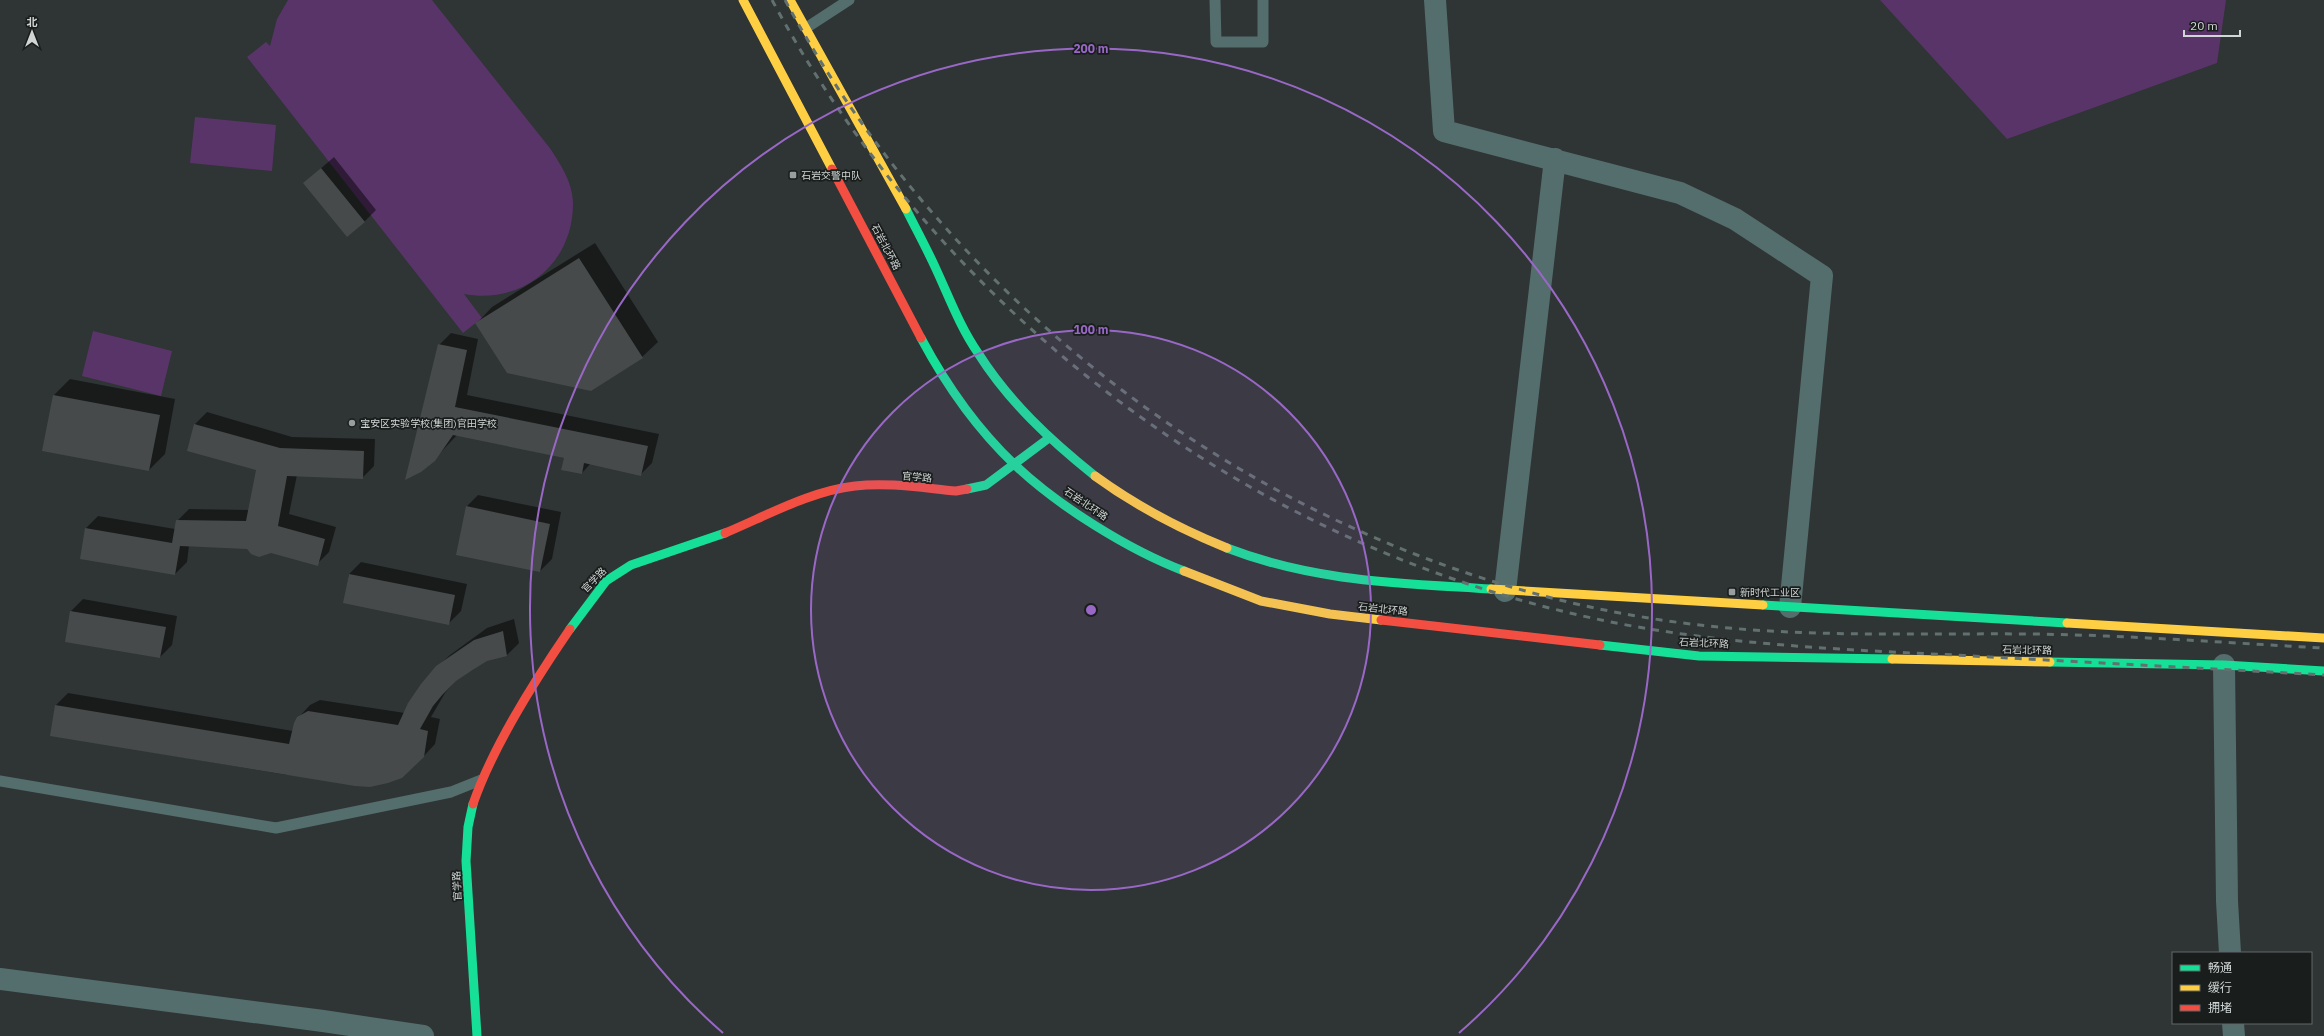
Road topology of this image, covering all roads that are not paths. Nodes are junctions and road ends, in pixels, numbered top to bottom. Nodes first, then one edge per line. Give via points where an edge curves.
1 (743, 0) edge
2 (790, 0) edge
3 (849, 0) edge
4 (1215, 0) edge
5 (1263, 0) edge
6 (1435, 0) edge
7 (806, 28) junction
8 (1555, 159) junction
9 (1049, 438) junction
10 (1015, 465) junction
11 (1506, 591) junction
12 (1790, 607) junction
13 (2324, 638) edge
14 (2224, 665) junction
15 (2324, 671) edge
16 (481, 780) junction
17 (0, 781) edge
18 (2230, 952) edge
19 (0, 979) edge
20 (2233, 1024) edge
21 (423, 1036) edge
22 (477, 1036) edge
23 (2234, 1036) edge

1 - 10 main road, 石岩北环路 via 925,345 950,385
2 - 7 main road
3 - 7 lane
4 - 5 lane via 1216,42 1263,42
6 - 8 street via 1444,131
7 - 9 main road via 923,241 953,311 974,348 1007,394
8 - 11 street
8 - 12 street via 1680,193 1734,219 1822,276
9 - 10 main road, 官学路
9 - 11 main road via 1102,482 1147,511 1239,553 1281,567 1321,576
10 - 14 main road, 石岩北环路 via 1082,516 1159,560 1261,601 1330,614 1699,656
10 - 16 main road, 官学路 via 986,485 956,491 886,485 855,486 824,492 723,534 644,560 618,572 595,593 552,655
11 - 12 main road
12 - 13 main road
14 - 15 main road, 石岩北环路
14 - 18 street
16 - 17 lane via 451,792 276,828
16 - 22 main road, 官学路 via 468,827 466,860
19 - 21 street
20 - 23 street

